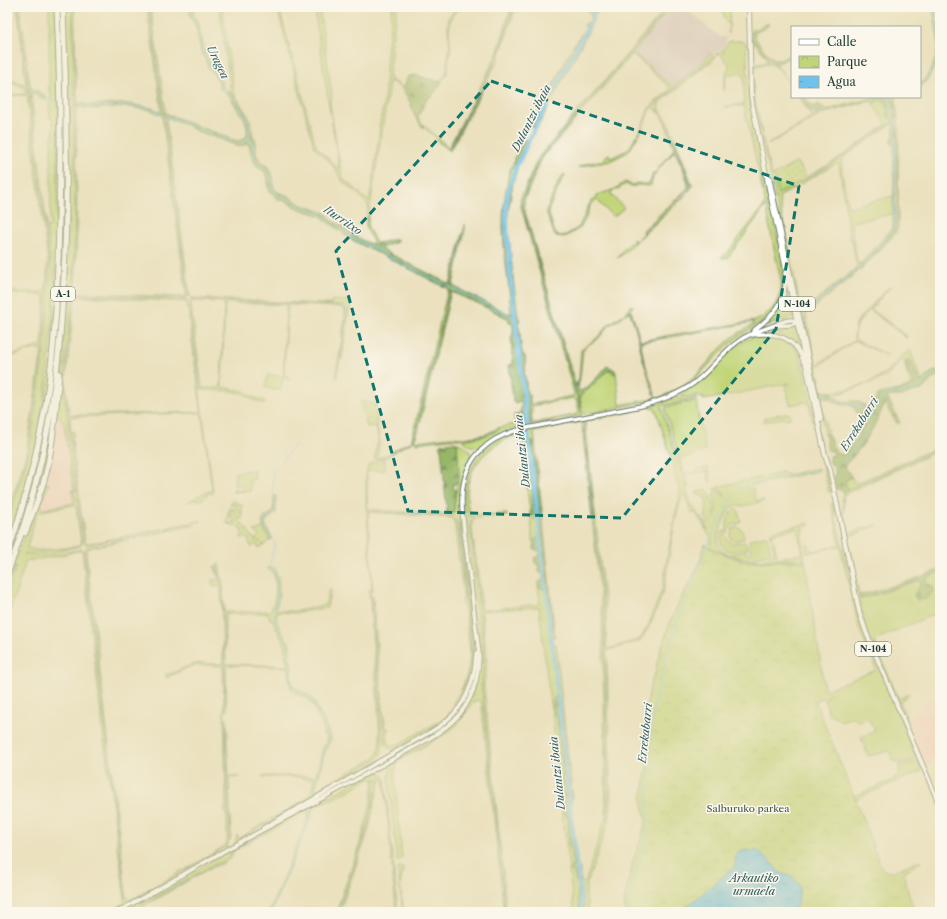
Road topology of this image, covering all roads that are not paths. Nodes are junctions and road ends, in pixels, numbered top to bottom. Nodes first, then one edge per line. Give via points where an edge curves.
1 (57, 7) edge
2 (63, 7) edge
3 (749, 7) edge
4 (759, 139) junction
5 (784, 258) junction
6 (796, 299) junction
7 (797, 320) junction
8 (802, 330) junction
9 (747, 336) junction
10 (809, 376) junction
11 (830, 470) junction
12 (7, 556) edge
13 (7, 575) edge
14 (940, 806) edge
15 (117, 912) edge

1 - 12 highway, A-1 via 60,187 52,360 33,469
2 - 13 highway, A-1 via 66,145 64,275 60,331 52,402 37,477
3 - 4 main road, N-104 via 751,95
4 - 5 main road, N-104
4 - 6 main road, N-104
5 - 7 main road, N-104
5 - 9 main road via 786,283 779,304 768,319
6 - 7 main road
6 - 8 main road, N-104
7 - 8 main road
7 - 9 main road via 791,325 773,326
7 - 10 main road, N-104
8 - 11 main road, N-104
9 - 10 main road via 773,334 788,341 801,354
9 - 15 main road via 695,382 668,398 641,406 510,432 499,436 484,448 467,472 462,496 479,665 475,687 463,710 450,724 432,737
10 - 11 main road, N-104
11 - 14 main road, N-104 via 862,623

